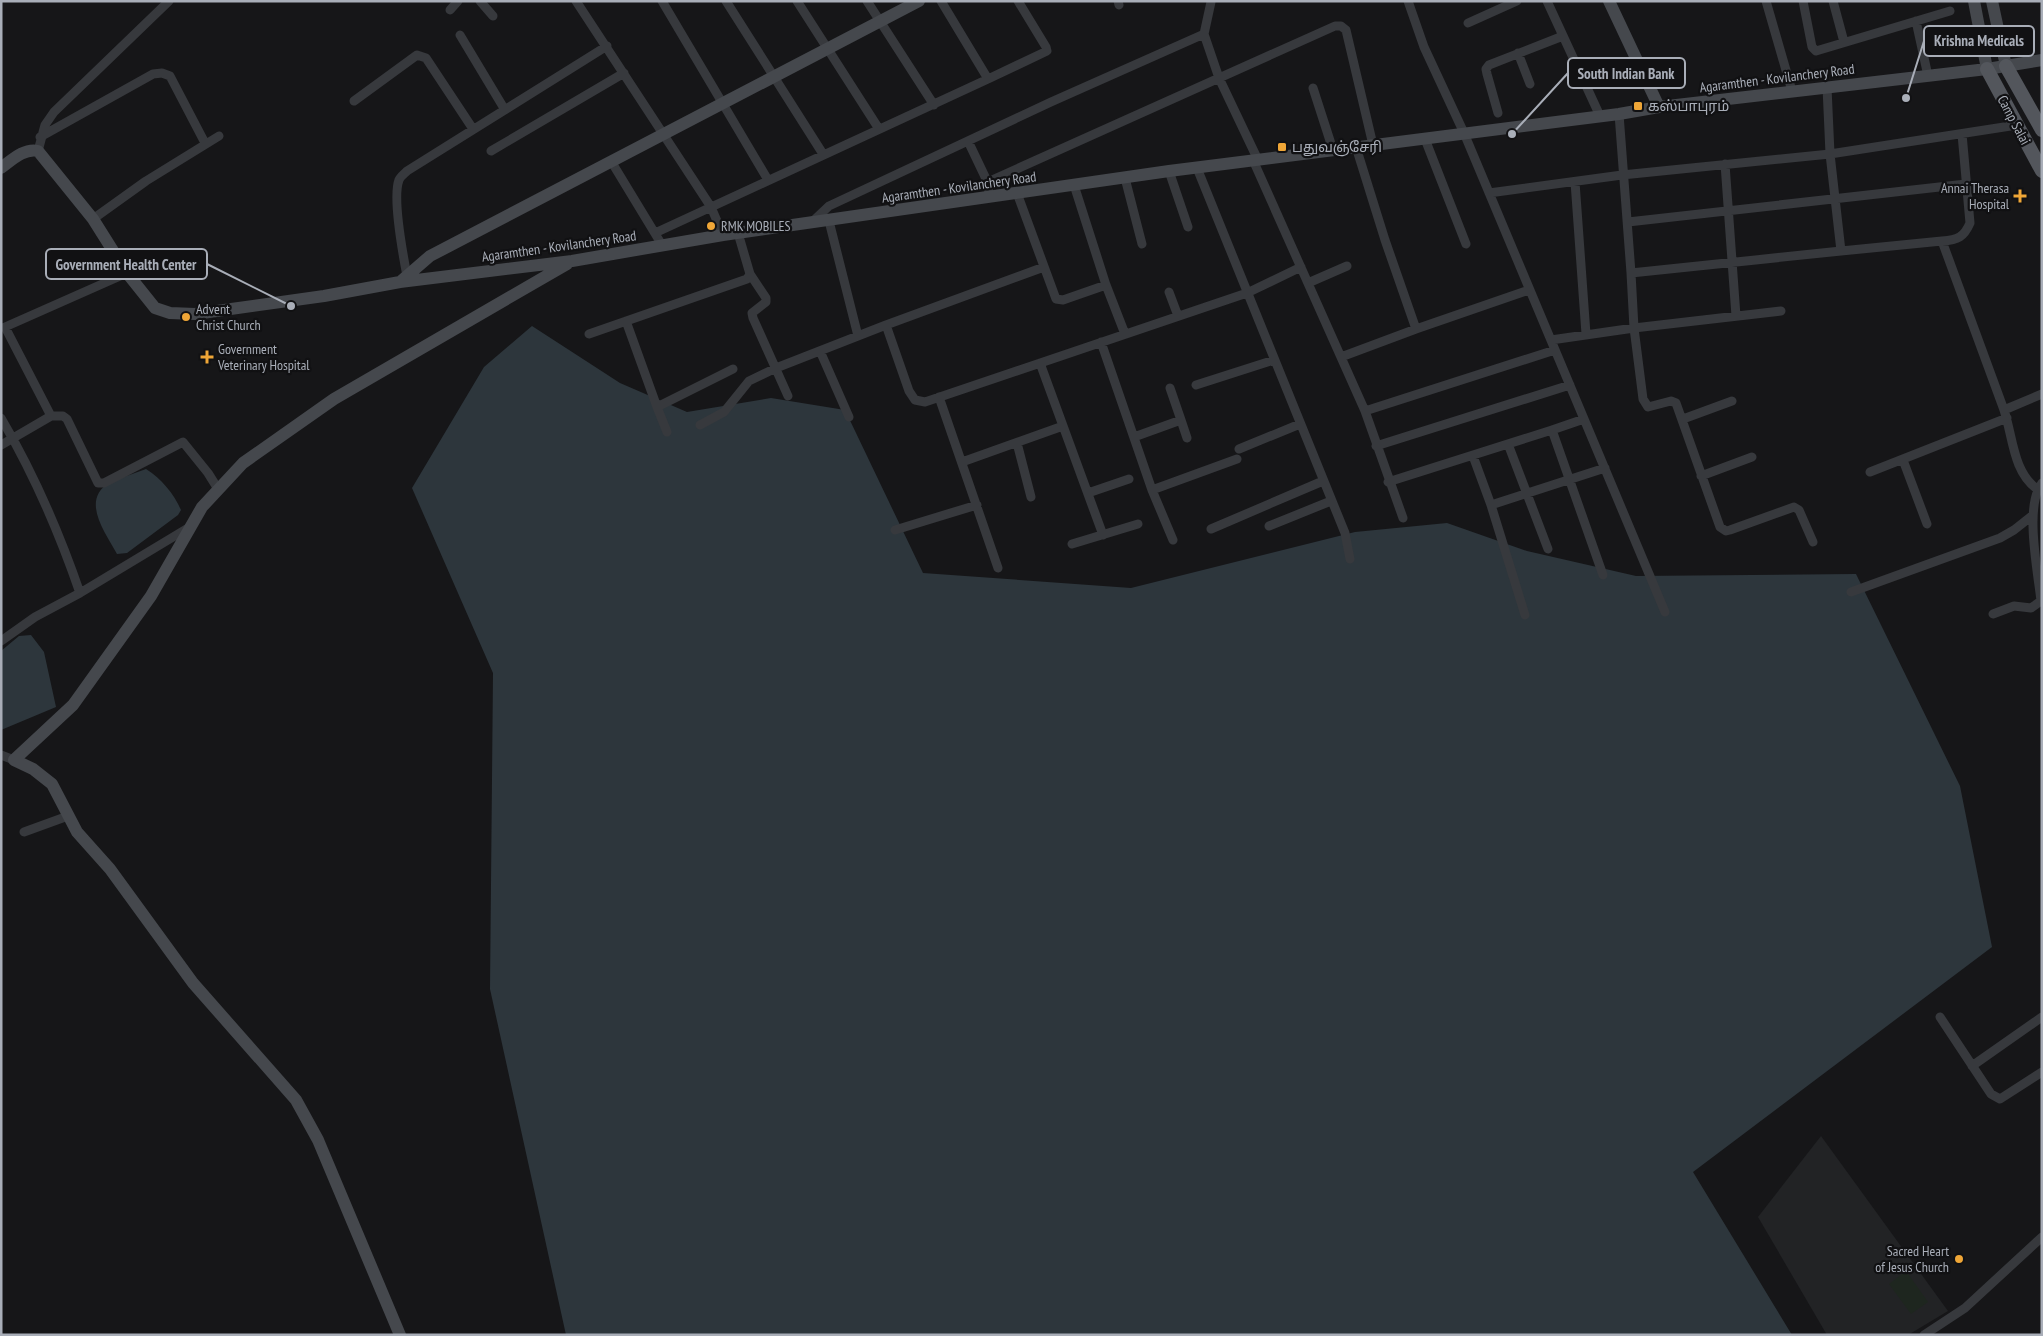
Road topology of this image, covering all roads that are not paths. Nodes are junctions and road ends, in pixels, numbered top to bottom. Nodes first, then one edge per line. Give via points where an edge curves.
1 (169, 1) edge
2 (458, 1) edge
3 (480, 1) edge
4 (576, 1) edge
5 (662, 1) edge
6 (726, 1) edge
7 (796, 1) edge
8 (867, 1) edge
9 (919, 1) edge
10 (941, 1) edge
11 (1018, 1) edge
12 (1210, 1) edge
13 (1408, 1) edge
14 (1517, 1) edge
15 (1547, 1) edge
16 (1609, 1) edge
17 (1766, 1) edge
18 (1803, 1) edge
19 (1833, 1) edge
20 (1974, 1) edge
21 (1992, 1) edge
22 (450, 10) dead end
23 (1950, 11) dead end
24 (493, 16) dead end
25 (880, 21) junction
26 (1916, 21) junction
27 (1468, 23) dead end
28 (460, 34) dead end
29 (1204, 34) junction
30 (1562, 36) junction
31 (1844, 42) junction
32 (607, 46) junction
33 (828, 49) junction
34 (1518, 53) junction
35 (2042, 60) edge
36 (2006, 66) junction
37 (1987, 69) junction
38 (624, 73) junction
39 (1928, 76) junction
40 (773, 77) junction
41 (1219, 78) junction
42 (988, 79) junction
43 (1530, 84) dead end
44 (1827, 87) junction
45 (1313, 88) dead end
46 (1792, 91) junction
47 (354, 102) dead end
48 (721, 104) junction
49 (934, 104) junction
50 (1658, 107) junction
51 (504, 110) junction
52 (1498, 114) dead end
53 (1619, 114) junction
54 (1600, 116) junction
55 (2017, 125) junction
56 (474, 129) junction
57 (878, 129) junction
58 (2042, 130) edge
59 (1464, 133) junction
60 (664, 134) junction
61 (1962, 134) junction
62 (218, 136) dead end
63 (40, 137) junction
64 (1425, 138) junction
65 (968, 141) junction
66 (205, 143) junction
67 (1373, 145) junction
68 (1356, 147) junction
69 (1333, 150) junction
70 (38, 151) junction
71 (490, 151) dead end
72 (822, 154) junction
73 (1830, 154) junction
74 (1256, 160) junction
75 (611, 161) junction
76 (1725, 164) junction
77 (1, 168) edge
78 (1197, 168) junction
79 (1169, 171) junction
80 (2042, 171) edge
81 (1622, 175) junction
82 (1125, 178) junction
83 (768, 180) junction
84 (1575, 182) junction
85 (988, 183) junction
86 (1966, 184) junction
87 (1074, 185) junction
88 (1017, 193) junction
89 (1489, 193) junction
90 (988, 197) junction
91 (1835, 200) junction
92 (710, 207) junction
93 (1728, 212) junction
94 (93, 219) junction
95 (829, 221) junction
96 (1628, 222) junction
97 (810, 224) junction
98 (1188, 227) dead end
99 (655, 233) junction
100 (738, 233) junction
101 (723, 235) junction
102 (1942, 241) junction
103 (1142, 244) dead end
104 (1466, 244) dead end
105 (662, 246) junction
106 (1841, 251) junction
107 (572, 261) junction
108 (1733, 263) junction
109 (1346, 266) dead end
110 (1044, 267) junction
111 (1301, 267) junction
112 (127, 273) junction
113 (750, 274) junction
114 (1631, 274) junction
115 (403, 279) junction
116 (1308, 283) junction
117 (1106, 285) junction
118 (1529, 290) junction
119 (1169, 292) dead end
120 (1247, 293) junction
121 (1782, 311) dead end
122 (1178, 316) junction
123 (1736, 316) junction
124 (626, 321) junction
125 (3, 324) edge
126 (886, 325) junction
127 (1634, 328) junction
128 (1416, 329) junction
129 (588, 334) dead end
130 (1125, 334) junction
131 (1586, 334) junction
132 (858, 336) junction
133 (1551, 340) junction
134 (1101, 342) junction
135 (1555, 350) junction
136 (820, 351) junction
137 (1341, 357) junction
138 (1274, 360) junction
139 (1040, 363) junction
140 (776, 368) junction
141 (732, 369) dead end
142 (1196, 385) dead end
143 (1570, 385) junction
144 (1170, 388) dead end
145 (2042, 394) edge
146 (788, 396) dead end
147 (939, 397) junction
148 (1732, 400) dead end
149 (657, 407) junction
150 (1365, 412) junction
151 (2005, 414) junction
152 (51, 416) junction
153 (850, 417) dead end
154 (1, 418) edge
155 (1584, 419) junction
156 (1683, 419) junction
157 (1181, 420) junction
158 (1300, 424) junction
159 (700, 425) dead end
160 (1063, 426) junction
161 (1552, 430) junction
162 (667, 432) dead end
163 (1134, 437) junction
164 (13, 438) junction
165 (1187, 438) dead end
166 (1017, 442) junction
167 (1508, 444) junction
168 (1, 446) edge
169 (1376, 446) junction
170 (1239, 449) dead end
171 (1473, 456) junction
172 (1752, 457) dead end
173 (1237, 459) dead end
174 (1904, 460) junction
175 (962, 462) junction
176 (1605, 468) junction
177 (1870, 472) dead end
178 (1701, 476) junction
179 (1570, 478) junction
180 (1129, 479) dead end
181 (1323, 480) junction
182 (1388, 482) junction
183 (2039, 486) edge
184 (218, 490) junction
185 (1152, 490) junction
186 (1088, 493) junction
187 (1526, 493) junction
188 (1031, 497) dead end
189 (1331, 501) junction
190 (977, 505) junction
191 (1491, 505) junction
192 (2033, 515) junction
193 (1403, 518) dead end
194 (1138, 524) dead end
195 (1927, 524) dead end
196 (1269, 526) dead end
197 (191, 527) junction
198 (1211, 529) dead end
199 (895, 530) dead end
200 (1103, 534) junction
201 (1173, 540) dead end
202 (1812, 542) dead end
203 (1072, 544) dead end
204 (1548, 549) dead end
205 (1350, 559) dead end
206 (998, 568) dead end
207 (1603, 575) dead end
208 (1851, 592) dead end
209 (80, 593) junction
210 (1665, 612) dead end
211 (1993, 614) dead end
212 (1525, 615) dead end
213 (1, 641) edge
214 (1, 755) edge
215 (14, 760) junction
216 (68, 816) junction
217 (24, 832) dead end
218 (1940, 1017) dead end
219 (2042, 1017) edge
220 (1972, 1066) junction
221 (2042, 1072) edge
222 (2042, 1237) edge
223 (400, 1335) edge
224 (1924, 1335) edge

1 - 63 street via 54,112
2 - 22 street
3 - 24 street
4 - 32 street
5 - 48 street
6 - 40 street
7 - 33 street
8 - 25 street
9 - 25 main road
10 - 42 street
11 - 42 street via 1047,52
12 - 29 street
13 - 59 street via 1424,47
14 - 27 street
15 - 30 street
16 - 50 main road
17 - 46 street
18 - 31 street via 1814,50
19 - 31 street
20 - 37 main road
21 - 36 main road
23 - 26 street
25 - 33 main road
25 - 49 street
26 - 31 street
26 - 39 street
28 - 51 street
29 - 41 street
29 - 65 street
30 - 34 street
30 - 54 street
32 - 38 street
32 - 51 street
33 - 40 main road
33 - 57 street
34 - 43 street
34 - 52 street via 1486,69
35 - 36 main road, Agaramthen - Kovilanchery Road
36 - 37 main road, Agaramthen - Kovilanchery Road
36 - 58 main road, Camp Salai
37 - 39 main road, Agaramthen - Kovilanchery Road
37 - 55 main road, Camp Salai
38 - 60 street
38 - 71 street
39 - 44 main road, Agaramthen - Kovilanchery Road
40 - 48 main road
40 - 72 street
41 - 67 street via 1341,26 1346,30
41 - 74 street
41 - 85 street
42 - 49 street
44 - 46 main road, Agaramthen - Kovilanchery Road
44 - 73 street
45 - 69 street
46 - 50 main road, Agaramthen - Kovilanchery Road
47 - 56 street via 417,55 422,55
48 - 60 main road
48 - 83 street
49 - 57 street
50 - 53 main road, Agaramthen - Kovilanchery Road
51 - 56 street
53 - 54 main road, Agaramthen - Kovilanchery Road
53 - 81 street
54 - 59 main road, Agaramthen - Kovilanchery Road
55 - 61 street
55 - 80 main road, Camp Salai
56 - 115 street via 399,179 397,192
57 - 72 street
59 - 64 main road, Agaramthen - Kovilanchery Road
59 - 89 street
60 - 75 main road
60 - 92 street
61 - 73 street
61 - 86 street
62 - 66 street
63 - 66 street via 153,74 162,73 170,76
63 - 70 street
64 - 67 main road, Agaramthen - Kovilanchery Road
64 - 104 street
65 - 85 street
65 - 97 street via 829,206
66 - 94 street
67 - 68 main road, Agaramthen - Kovilanchery Road
68 - 69 main road, Agaramthen - Kovilanchery Road
68 - 128 street via 1384,240
69 - 74 main road, Agaramthen - Kovilanchery Road
70 - 77 main road via 26,152
70 - 94 main road, Agaramthen - Kovilanchery Road
72 - 83 street
73 - 76 street
73 - 91 street
74 - 78 main road, Agaramthen - Kovilanchery Road
74 - 111 street
75 - 99 street
75 - 115 main road via 430,256
76 - 81 street
76 - 93 street
78 - 79 main road, Agaramthen - Kovilanchery Road
78 - 120 street
79 - 82 main road, Agaramthen - Kovilanchery Road
79 - 98 street
81 - 84 street
81 - 96 street
82 - 87 main road, Agaramthen - Kovilanchery Road
82 - 103 street
83 - 92 street
84 - 89 street
84 - 131 street
85 - 90 street
86 - 91 street
86 - 102 street via 1970,223 1965,235
87 - 88 main road, Agaramthen - Kovilanchery Road
87 - 117 street
88 - 90 main road, Agaramthen - Kovilanchery Road
88 - 110 street
89 - 118 street
90 - 95 main road, Agaramthen - Kovilanchery Road
91 - 93 street
91 - 106 street
92 - 99 street
92 - 101 street
93 - 96 street
93 - 108 street
94 - 112 main road, Agaramthen - Kovilanchery Road
95 - 97 main road, Agaramthen - Kovilanchery Road
95 - 132 street
96 - 114 street
97 - 100 main road, Agaramthen - Kovilanchery Road
99 - 105 street
100 - 101 main road, Agaramthen - Kovilanchery Road
100 - 113 street
101 - 105 main road, Agaramthen - Kovilanchery Road
102 - 106 street
102 - 151 street
105 - 107 main road, Agaramthen - Kovilanchery Road
106 - 108 street
107 - 115 main road, Agaramthen - Kovilanchery Road
107 - 184 main road via 334,399 242,463
108 - 114 street
108 - 123 street
109 - 116 street
110 - 117 street via 1059,301
110 - 126 street
111 - 116 street
111 - 120 street
112 - 115 main road, Agaramthen - Kovilanchery Road via 155,308 170,313 195,314 324,296
112 - 125 street
113 - 124 street via 744,281
113 - 140 street via 766,298 766,302 752,313
114 - 127 street
116 - 137 street
117 - 130 street
118 - 128 street
118 - 133 street
119 - 122 street
120 - 122 street
120 - 138 street
121 - 123 street
122 - 130 street
123 - 127 street
124 - 129 street
124 - 149 street
125 - 152 street
126 - 132 street
126 - 147 street via 912,396 925,402
127 - 131 street
127 - 156 street via 1646,404 1676,403
128 - 137 street
130 - 134 street
131 - 133 street
132 - 136 street
133 - 135 street
134 - 139 street
134 - 163 street
135 - 143 street
135 - 150 street
136 - 140 street
136 - 153 street
137 - 150 street
138 - 142 street
138 - 158 street
139 - 147 street
139 - 160 street
140 - 146 street
140 - 159 street via 749,381 724,412
141 - 149 street
143 - 155 street
143 - 169 street
144 - 157 street
145 - 151 street
147 - 175 street
148 - 156 street
149 - 162 street
150 - 169 street
151 - 174 street
151 - 183 street via 2021,473 2027,482
152 - 164 street
152 - 184 street via 67,419 98,483 104,483 183,442 208,472
154 - 164 street
155 - 161 street
155 - 176 street
156 - 178 street
157 - 163 street
157 - 165 street
158 - 170 street
158 - 181 street
160 - 166 street
160 - 186 street
161 - 167 street
161 - 179 street
163 - 185 street
164 - 168 street
164 - 209 street via 61,538
166 - 175 street
166 - 188 street
167 - 171 street
167 - 187 street
169 - 182 street
171 - 182 street
171 - 191 street
172 - 178 street
173 - 185 street
174 - 177 street
174 - 195 street
175 - 190 street
176 - 179 street
176 - 210 street
178 - 202 street via 1723,530 1794,507 1799,510
179 - 187 street
179 - 207 street
180 - 186 street
181 - 189 street
181 - 198 street
182 - 193 street
183 - 192 street
184 - 197 main road via 202,507
185 - 201 street
186 - 200 street
187 - 191 street
187 - 204 street
189 - 196 street
189 - 205 street via 1345,533
190 - 199 street
190 - 206 street
191 - 212 street
192 - 208 street via 2000,538
192 - 211 street via 2039,604 2024,609 2014,606
194 - 200 street
197 - 209 street
197 - 215 main road via 151,596 73,705
200 - 203 street
209 - 213 street via 35,617
214 - 215 street
215 - 216 main road via 33,769 52,784
216 - 217 street
216 - 223 main road via 192,983 302,1109
218 - 220 street
219 - 220 street
220 - 221 street via 1991,1094 2000,1099
222 - 224 street via 1965,1308

